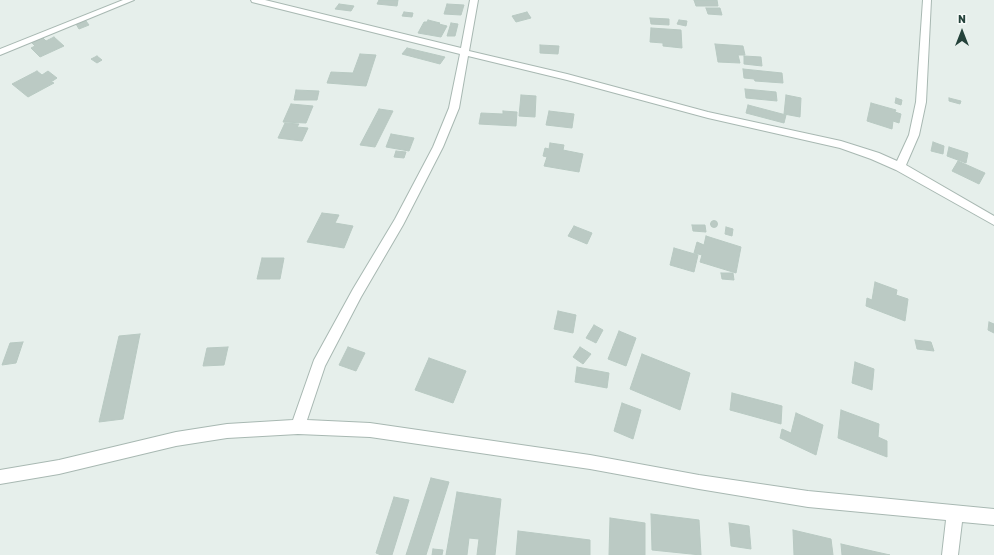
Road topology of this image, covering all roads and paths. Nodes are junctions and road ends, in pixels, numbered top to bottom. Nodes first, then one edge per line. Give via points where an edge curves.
1 (130, 0) edge
2 (255, 0) edge
3 (474, 0) edge
4 (927, 0) edge
5 (0, 52) edge
6 (464, 52) junction
7 (900, 166) junction
8 (994, 221) edge
9 (298, 427) junction
10 (0, 477) edge
11 (954, 513) junction
12 (994, 517) edge
13 (950, 555) edge

1 - 5 street
2 - 6 street
3 - 6 street
4 - 7 street via 920,102 914,135
6 - 7 street via 840,146
6 - 9 street via 454,108 438,147 319,364
7 - 8 street
9 - 10 street via 227,431 176,439 59,467
9 - 11 street via 378,431 808,498
11 - 12 street
11 - 13 street

